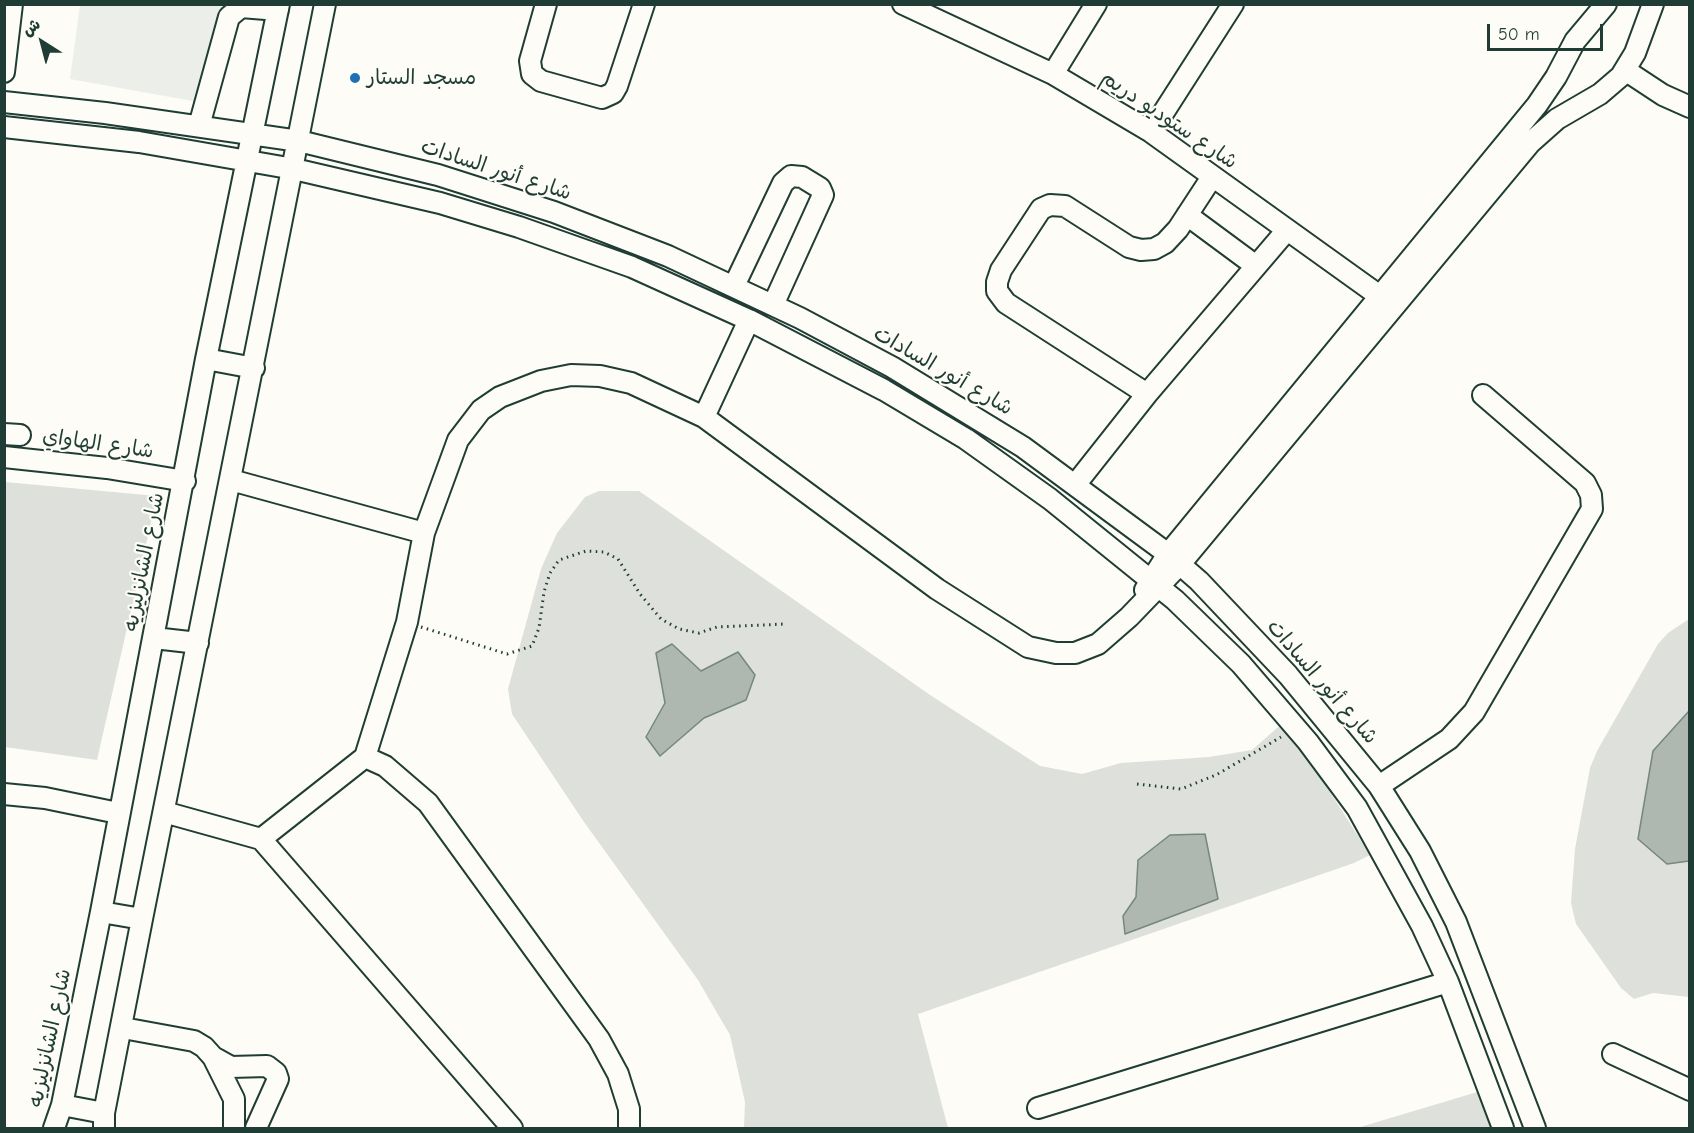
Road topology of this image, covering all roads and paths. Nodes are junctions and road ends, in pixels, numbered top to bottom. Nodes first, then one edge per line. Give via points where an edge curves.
1 (12, 4) edge
2 (325, 4) edge
3 (546, 4) edge
4 (644, 4) edge
5 (903, 4) edge
6 (1096, 4) edge
7 (1233, 4) edge
8 (1606, 4) edge
9 (1653, 4) edge
10 (279, 7) edge
11 (1625, 70) junction
12 (4, 72) edge
13 (1053, 74) junction
14 (4, 102) edge
15 (1689, 107) edge
16 (199, 126) junction
17 (4, 127) edge
18 (1151, 132) junction
19 (254, 136) junction
20 (299, 141) junction
21 (249, 160) junction
22 (294, 169) junction
23 (1212, 177) junction
24 (1187, 215) junction
25 (1287, 230) junction
26 (1256, 266) junction
27 (735, 286) junction
28 (1386, 300) junction
29 (773, 305) junction
30 (749, 320) junction
31 (206, 359) junction
32 (254, 368) junction
33 (1147, 394) junction
34 (1483, 395) dead end
35 (704, 417) junction
36 (4, 457) edge
37 (231, 480) junction
38 (185, 482) junction
39 (1075, 485) junction
40 (424, 534) junction
41 (1174, 559) junction
42 (1154, 583) junction
43 (407, 622) junction
44 (785, 624) dead end
45 (154, 638) junction
46 (198, 643) junction
47 (1297, 728) junction
48 (365, 757) junction
49 (1137, 784) dead end
50 (1379, 786) junction
51 (4, 794) edge
52 (164, 812) junction
53 (118, 813) junction
54 (261, 839) junction
55 (101, 912) junction
56 (142, 920) junction
57 (1448, 982) junction
58 (123, 1028) junction
59 (1613, 1054) dead end
60 (213, 1057) junction
61 (1689, 1090) edge
62 (62, 1105) junction
63 (1038, 1107) dead end
64 (104, 1121) edge
65 (54, 1128) edge
66 (234, 1128) edge
67 (256, 1128) edge
68 (512, 1128) edge
69 (629, 1128) edge
70 (1503, 1128) edge
71 (1535, 1128) edge

1 - 12 street
2 - 20 street
3 - 4 street via 530,61 532,74 541,81 602,98 608,98 617,86
5 - 13 street, شارع ستوديو دريم
6 - 13 street
7 - 18 street
8 - 28 street via 1575,41 1537,105
9 - 11 street
10 - 16 street via 241,7 229,17
10 - 19 street, شارع الشانزليزيه
11 - 15 street
11 - 28 street via 1611,86 1557,119 1530,143
13 - 18 street, شارع ستوديو دريم
14 - 16 street, شارع أنور السادات
16 - 19 street, شارع أنور السادات
17 - 21 street via 71,132
18 - 23 street, شارع ستوديو دريم
19 - 20 street, شارع أنور السادات
19 - 21 street, شارع الشانزليزيه
20 - 22 street
20 - 27 street, شارع أنور السادات via 438,175 534,205
21 - 22 street
21 - 31 street, شارع الشانزليزيه
22 - 30 street via 440,203 519,227 632,267
22 - 32 street
23 - 24 street
23 - 25 street, شارع ستوديو دريم
24 - 26 street
24 - 33 street via 1165,243 1141,250 1129,247 1073,210 1050,205 1041,209 1031,223 997,282 1000,298 1006,303
25 - 26 street
25 - 28 street, شارع ستوديو دريم
26 - 33 street
27 - 29 street, شارع أنور السادات
27 - 29 street via 783,183 791,176 802,177 820,188 823,195
28 - 41 street
29 - 39 street, شارع أنور السادات via 971,413
30 - 35 street
30 - 42 street via 874,384 966,439 1050,499
31 - 32 street
31 - 38 street, شارع الشانزليزيه
32 - 37 street
33 - 39 street
34 - 50 street via 1585,483 1592,509 1474,712 1449,739
35 - 40 street via 631,383 600,376 571,375 541,381 500,397 481,410 458,440
35 - 42 street via 937,589 1028,646 1075,653 1098,644 1138,606
36 - 38 street, شارع الهاواي via 107,468
37 - 40 street
37 - 46 street
38 - 45 street, شارع الشانزليزيه
39 - 41 street, شارع أنور السادات
40 - 43 street
41 - 42 street
41 - 50 street, شارع أنور السادات via 1288,675
42 - 47 street via 1241,664
43 - 44 path via 507,654 532,645 540,628 550,573 559,561 586,551 604,552 618,559 661,619 679,629 699,633 717,627
43 - 48 street
45 - 46 street
45 - 53 street, شارع الشانزليزيه
46 - 52 street
47 - 49 path via 1216,775 1181,789
47 - 57 street via 1357,808
48 - 54 street
48 - 69 street via 385,766 428,803 599,1039 618,1074 629,1109
50 - 71 street, شارع أنور السادات via 1420,851 1456,922
51 - 53 street
52 - 54 street
52 - 56 street
53 - 55 street, شارع الشانزليزيه
54 - 68 street
55 - 56 street
55 - 62 street, شارع الشانزليزيه
56 - 58 street
57 - 63 street
57 - 70 street
58 - 60 street via 194,1041
58 - 64 street
59 - 61 street
60 - 66 street via 234,1100
60 - 67 street via 231,1067 267,1066 276,1073 278,1079
62 - 64 street
62 - 65 street, شارع الشانزليزيه

